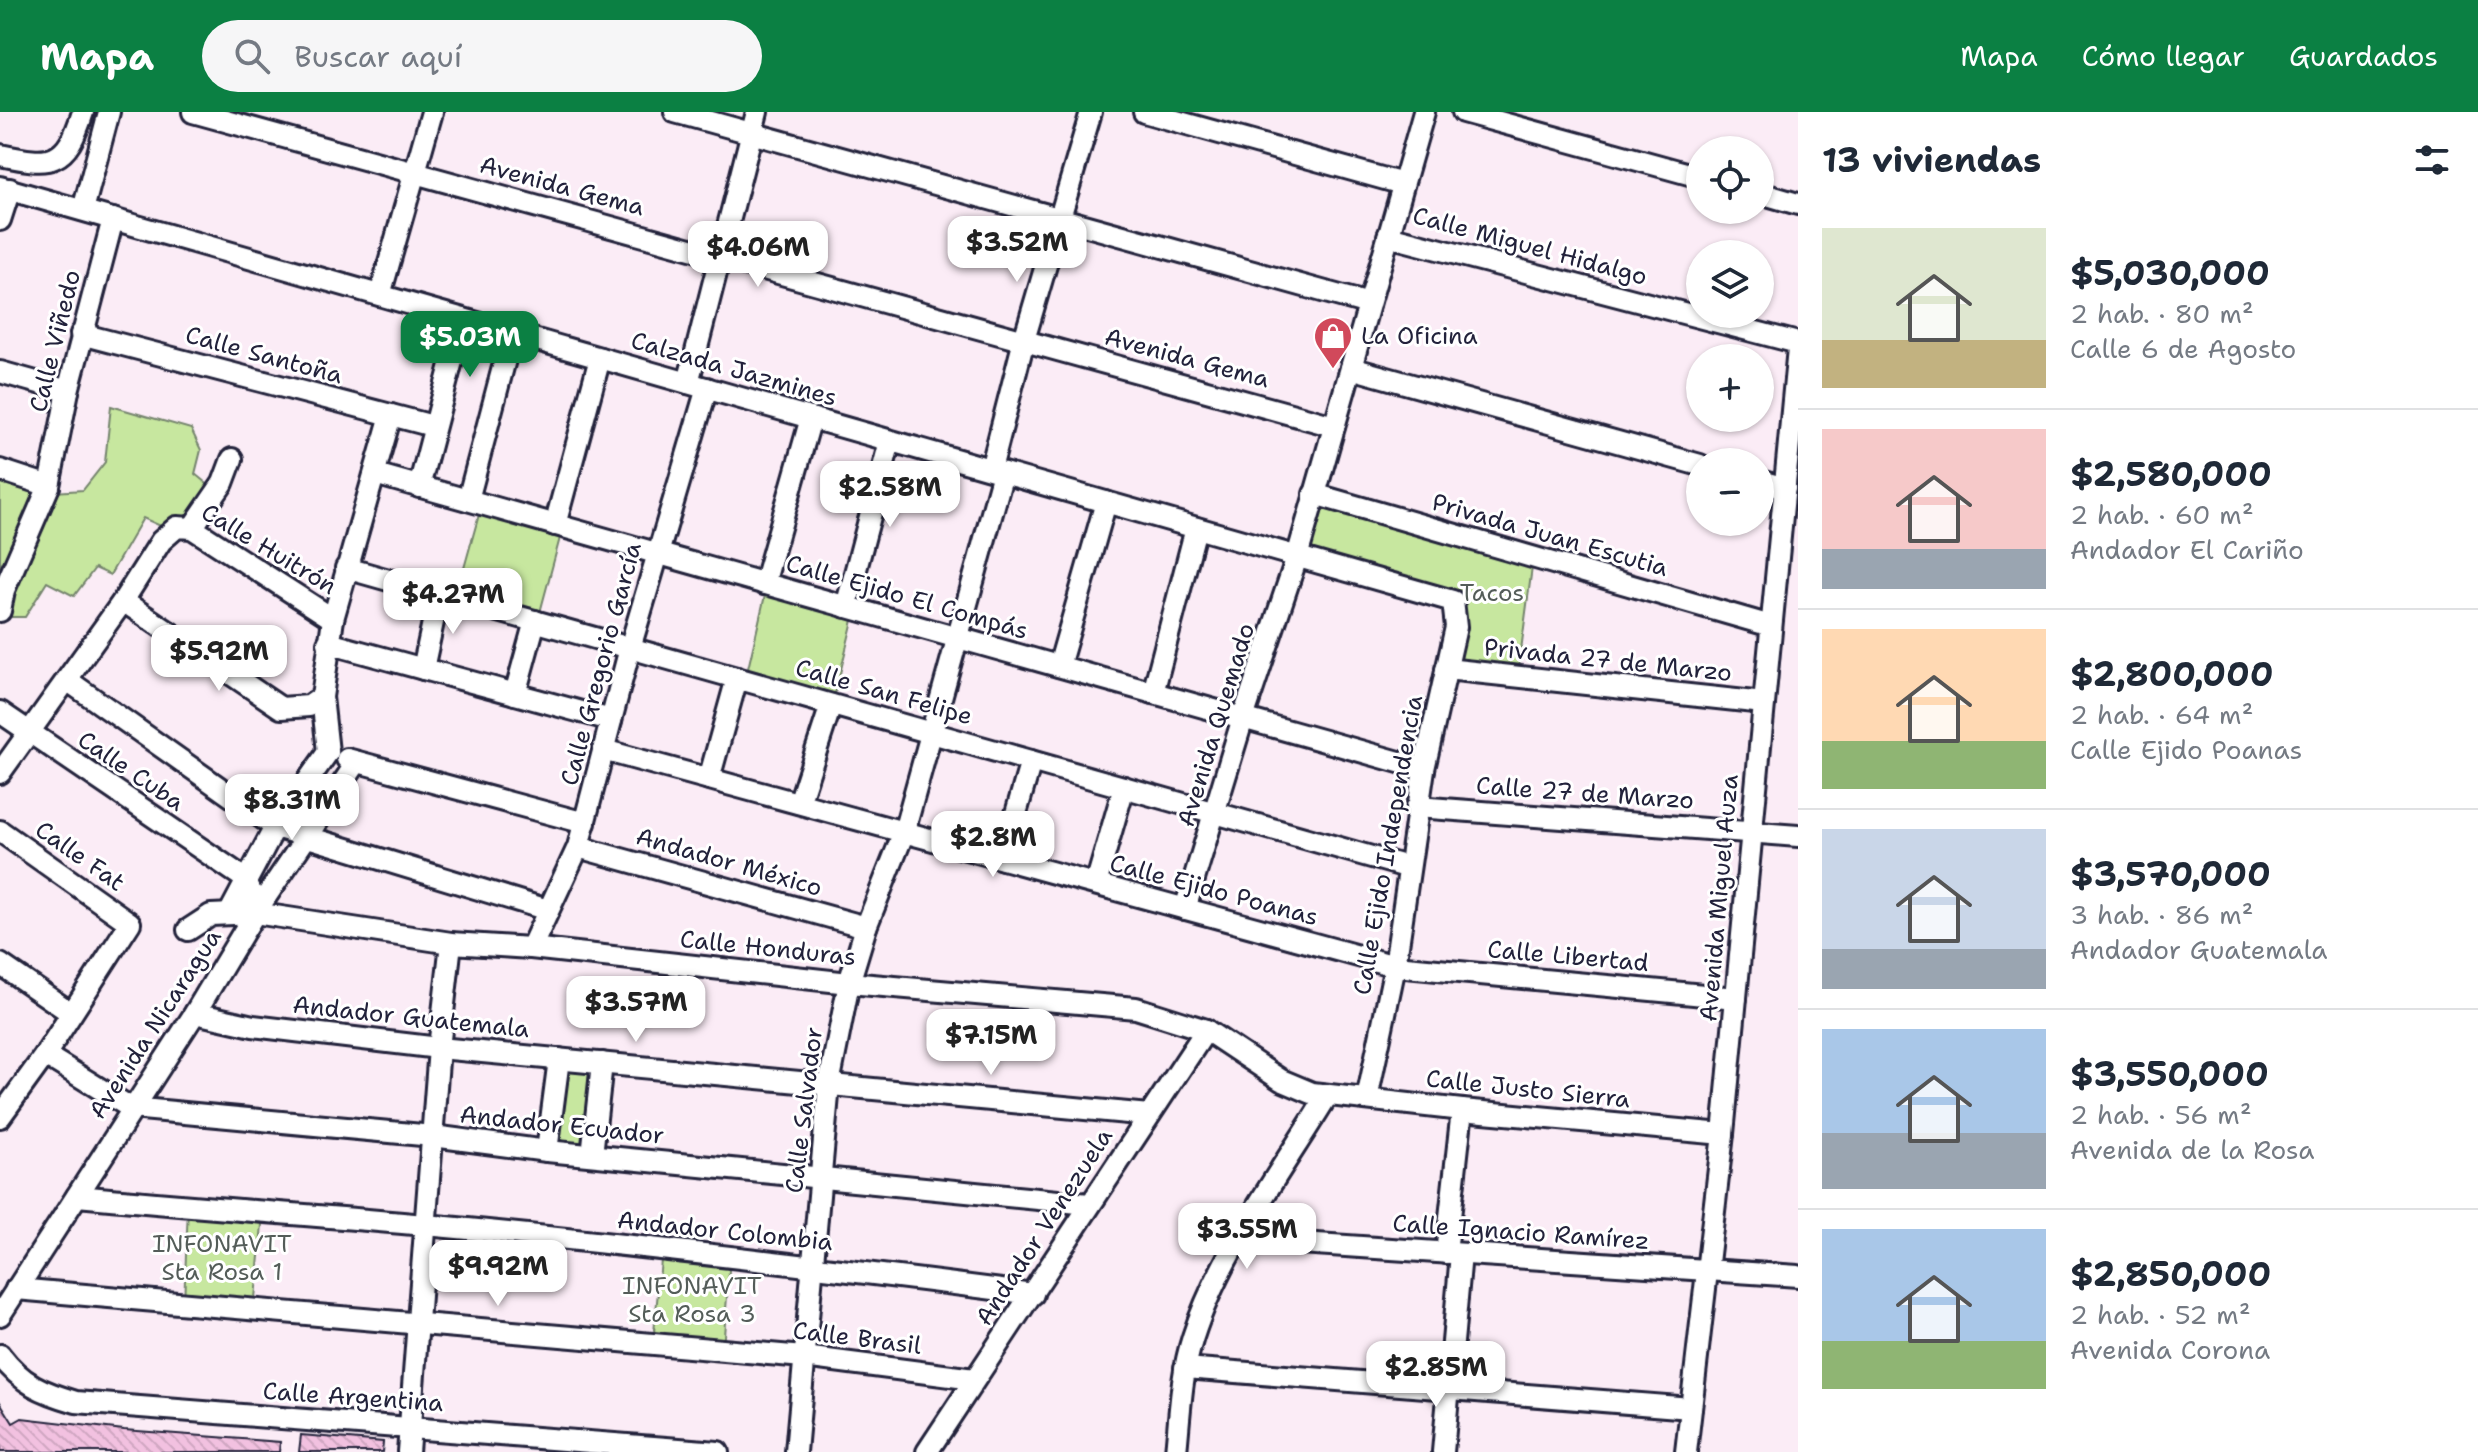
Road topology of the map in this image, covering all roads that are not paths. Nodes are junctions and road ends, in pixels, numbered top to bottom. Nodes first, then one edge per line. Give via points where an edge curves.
1 (83, 112) edge
2 (109, 112) edge
3 (193, 112) edge
4 (432, 112) edge
5 (675, 112) edge
6 (757, 112) edge
7 (1091, 112) edge
8 (1144, 112) edge
9 (1424, 112) edge
10 (1463, 112) edge
11 (751, 133) junction
12 (0, 155) edge
13 (415, 173) junction
14 (1686, 173) edge
15 (1403, 184) junction
16 (5, 188) edge
17 (1774, 197) edge
18 (1798, 204) edge
19 (83, 210) junction
20 (1059, 218) junction
21 (113, 219) junction
22 (0, 220) edge
23 (1388, 236) junction
24 (722, 256) junction
25 (380, 295) junction
26 (1369, 304) junction
27 (463, 319) junction
28 (512, 333) junction
29 (81, 334) junction
30 (1024, 340) junction
31 (1798, 346) edge
32 (600, 358) junction
33 (1351, 368) junction
34 (0, 372) edge
35 (698, 386) junction
36 (68, 391) junction
37 (391, 415) junction
38 (811, 418) junction
39 (433, 426) junction
40 (1334, 426) junction
41 (890, 441) junction
42 (232, 459) dead end
43 (1686, 461) edge
44 (0, 470) edge
45 (997, 471) junction
46 (375, 474) junction
47 (1774, 485) edge
48 (49, 486) junction
49 (419, 487) junction
50 (1785, 488) junction
51 (1314, 494) junction
52 (468, 500) junction
53 (1106, 502) junction
54 (555, 525) junction
55 (184, 527) junction
56 (1196, 528) junction
57 (657, 554) junction
58 (1297, 557) junction
59 (346, 568) junction
60 (764, 584) junction
61 (439, 594) junction
62 (123, 601) junction
63 (1453, 601) joint
64 (846, 607) junction
65 (0, 611) edge
66 (333, 619) junction
67 (535, 621) junction
68 (1771, 626) junction
69 (957, 638) junction
70 (328, 643) junction
71 (630, 648) junction
72 (1059, 666) junction
73 (423, 669) junction
74 (1446, 669) junction
75 (737, 678) junction
76 (67, 680) junction
77 (1153, 693) junction
78 (515, 694) junction
79 (322, 697) junction
80 (1764, 703) junction
81 (831, 705) junction
82 (0, 712) edge
83 (1243, 718) junction
84 (611, 720) junction
85 (27, 733) junction
86 (932, 733) junction
87 (603, 750) junction
88 (328, 752) junction
89 (1031, 761) junction
90 (357, 762) junction
91 (1424, 769) junction
92 (0, 773) edge
93 (709, 779) junction
94 (1124, 787) junction
95 (799, 803) junction
96 (1417, 807) junction
97 (1216, 813) junction
98 (585, 823) junction
99 (275, 827) junction
100 (1752, 830) junction
101 (0, 831) edge
102 (904, 832) junction
103 (1798, 836) edge
104 (306, 837) junction
105 (578, 847) junction
106 (1003, 859) junction
107 (1407, 867) junction
108 (246, 884) junction
109 (1096, 884) junction
110 (1185, 909) junction
111 (548, 910) junction
112 (255, 913) junction
113 (229, 914) junction
114 (866, 927) junction
115 (188, 930) dead end
116 (451, 943) junction
117 (531, 948) junction
118 (0, 964) edge
119 (1395, 966) junction
120 (849, 983) junction
121 (1736, 998) junction
122 (71, 1013) junction
123 (195, 1013) junction
124 (1206, 1030) junction
125 (439, 1048) junction
126 (45, 1055) junction
127 (559, 1059) junction
128 (602, 1063) junction
129 (829, 1084) junction
130 (1327, 1096) junction
131 (1367, 1099) junction
132 (3, 1104) edge
133 (131, 1108) junction
134 (1462, 1110) junction
135 (1149, 1115) junction
136 (1723, 1134) junction
137 (433, 1136) junction
138 (547, 1151) junction
139 (592, 1155) junction
140 (820, 1178) junction
141 (77, 1196) junction
142 (1089, 1204) junction
143 (426, 1225) junction
144 (1240, 1239) junction
145 (1454, 1254) junction
146 (813, 1265) junction
147 (1706, 1271) junction
148 (1798, 1276) edge
149 (16, 1289) junction
150 (1033, 1294) junction
151 (0, 1315) edge
152 (418, 1323) junction
153 (0, 1355) edge
154 (804, 1357) junction
155 (1185, 1368) junction
156 (974, 1379) junction
157 (1450, 1388) junction
158 (1691, 1408) junction
159 (410, 1427) junction
160 (408, 1452) edge
161 (718, 1452) edge
162 (796, 1452) edge
163 (927, 1452) edge
164 (1176, 1452) edge
165 (1443, 1452) edge
166 (1686, 1452) edge

1 - 12 street via 70,146 56,158 36,163
2 - 19 street
3 - 13 street, Avenida Gema
4 - 13 street
5 - 11 street
6 - 11 street, Calle Gregorio García
7 - 20 street, Calle Salvador
8 - 15 street
9 - 15 street, Avenida Quemado
10 - 14 street
11 - 20 street
11 - 24 street, Calle Gregorio García
13 - 24 street, Avenida Gema
13 - 25 street
15 - 23 street, Avenida Quemado
16 - 19 street, Calzada Jazmines
16 - 22 street
17 - 18 street
19 - 21 street, Calzada Jazmines
20 - 26 street
20 - 30 street, Calle Salvador
21 - 25 street, Calzada Jazmines
21 - 29 street, Calle Viñedo
23 - 26 street, Avenida Quemado
23 - 31 street, Calle Miguel Hidalgo
24 - 30 street, Avenida Gema
24 - 35 street, Calle Gregorio García
25 - 27 street, Calzada Jazmines
26 - 33 street, Avenida Quemado
27 - 28 street, Calzada Jazmines
27 - 39 street
28 - 32 street, Calzada Jazmines
28 - 52 street
29 - 36 street, Calle Viñedo
29 - 37 street, Calle Santoña
30 - 40 street, Avenida Gema
30 - 45 street, Calle Salvador
31 - 50 street, Avenida Miguel Auza
32 - 35 street, Calzada Jazmines
32 - 54 street
33 - 40 street, Avenida Quemado
33 - 43 street
34 - 36 street
35 - 38 street, Calzada Jazmines
35 - 57 street, Calle Gregorio García
36 - 48 street, Calle Viñedo
37 - 39 street, Calle Santoña
37 - 46 street
38 - 41 street, Calzada Jazmines
38 - 60 street
39 - 49 street
40 - 51 street, Avenida Quemado
41 - 45 street, Calzada Jazmines
41 - 64 street
42 - 55 street via 223,483
44 - 48 street
45 - 53 street, Calzada Jazmines
45 - 69 street, Calle Salvador
46 - 49 street, Calle Ejido El Compás
46 - 59 street
47 - 50 street
48 - 65 street, Calle Viñedo
49 - 52 street, Calle Ejido El Compás
50 - 68 street, Avenida Miguel Auza
51 - 58 street, Avenida Quemado
51 - 68 street, Privada Juan Escutia
52 - 54 street, Calle Ejido El Compás
53 - 56 street, Calzada Jazmines
53 - 72 street
54 - 57 street, Calle Ejido El Compás
55 - 62 street via 161,541
55 - 66 street, Calle Huitrón
56 - 58 street, Calzada Jazmines
56 - 77 street
57 - 60 street, Calle Ejido El Compás
57 - 71 street, Calle Gregorio García
58 - 63 street, Calzada Jazmines
58 - 83 street, Avenida Quemado
59 - 61 street, Calle San Felipe
59 - 66 street
60 - 64 street, Calle Ejido El Compás
61 - 67 street, Calle San Felipe
61 - 73 street
62 - 76 street
62 - 79 street via 281,708 309,706
63 - 74 street, Calle Ejido Independencia via 1456,627
64 - 69 street, Calle Ejido El Compás
66 - 70 street
67 - 71 street, Calle San Felipe
67 - 78 street
68 - 80 street, Avenida Miguel Auza
69 - 72 street, Calle Ejido El Compás
69 - 86 street, Calle Salvador
70 - 73 street
70 - 79 street
71 - 75 street, Calle San Felipe
71 - 84 street, Calle Gregorio García
72 - 77 street, Calle Ejido El Compás
73 - 78 street
74 - 80 street, Privada 27 de Marzo
74 - 91 street, Calle Ejido Independencia
75 - 81 street, Calle San Felipe
75 - 93 street
76 - 85 street
76 - 99 street
77 - 83 street, Calle Ejido El Compás
78 - 84 street
79 - 88 street
80 - 100 street, Avenida Miguel Auza
81 - 86 street, Calle San Felipe
81 - 95 street
82 - 85 street, Calle Cuba
83 - 91 street, Calle Ejido El Compás
83 - 97 street, Avenida Quemado
84 - 87 street, Calle Gregorio García
85 - 92 street
85 - 108 street, Calle Cuba
86 - 89 street, Calle San Felipe
86 - 102 street, Calle Salvador
87 - 93 street, Calle Ejido Poanas
87 - 98 street, Calle Gregorio García
88 - 90 street
88 - 99 street
89 - 94 street, Calle San Felipe
89 - 106 street
90 - 98 street
90 - 104 street, Avenida Nicaragua
91 - 96 street, Calle Ejido Independencia
93 - 95 street, Calle Ejido Poanas
94 - 97 street, Calle San Felipe
94 - 109 street
95 - 102 street, Calle Ejido Poanas
96 - 100 street, Calle 27 de Marzo
96 - 107 street, Calle Ejido Independencia
97 - 107 street, Calle San Felipe
97 - 110 street, Avenida Quemado
98 - 105 street, Calle Gregorio García
99 - 104 street
99 - 108 street
100 - 103 street, Calle 27 de Marzo
100 - 121 street, Avenida Miguel Auza
101 - 122 street, Calle Fat via 130,923
102 - 106 street, Calle Ejido Poanas
102 - 114 street, Calle Salvador
104 - 111 street
104 - 112 street, Avenida Nicaragua
105 - 111 street, Calle Gregorio García
105 - 114 street, Andador México
106 - 109 street, Calle Ejido Poanas
107 - 119 street, Calle Ejido Independencia
108 - 112 street
108 - 113 street
109 - 110 street, Calle Ejido Poanas
110 - 119 street, Calle Ejido Poanas
111 - 117 street, Calle Gregorio García
112 - 113 street, Calle Honduras
112 - 116 street, Calle Honduras
112 - 123 street, Avenida Nicaragua
113 - 115 street, Calle Honduras via 211,915
114 - 120 street, Calle Salvador
116 - 117 street, Calle Honduras
116 - 125 street
117 - 120 street, Calle Honduras
118 - 122 street
119 - 121 street, Calle Libertad
119 - 131 street, Calle Ejido Independencia
120 - 124 street, Calle Honduras via 1136,1008
120 - 129 street, Calle Salvador
121 - 136 street, Avenida Miguel Auza
122 - 126 street
123 - 125 street, Andador Guatemala via 253,1026
123 - 133 street, Avenida Nicaragua
124 - 130 street, Calle Honduras via 1281,1080
124 - 135 street, Andador Venezuela
125 - 127 street, Andador Guatemala
125 - 137 street
126 - 132 street
126 - 133 street, Andador Ecuador
127 - 128 street, Andador Guatemala
127 - 138 street
128 - 129 street, Andador Guatemala
128 - 139 street
129 - 135 street, Andador Guatemala
129 - 140 street, Calle Salvador
130 - 131 street, Calle Justo Sierra
130 - 144 street
131 - 134 street, Calle Justo Sierra
133 - 137 street, Andador Ecuador
133 - 141 street, Avenida Nicaragua
134 - 136 street, Calle Justo Sierra
134 - 145 street
135 - 142 street, Andador Venezuela
136 - 147 street, Avenida Miguel Auza
137 - 138 street, Andador Ecuador
137 - 143 street
138 - 139 street, Andador Ecuador
139 - 140 street, Andador Ecuador
140 - 142 street, Andador Ecuador
140 - 146 street, Calle Salvador
141 - 143 street, Andador Colombia
141 - 149 street, Avenida Nicaragua
142 - 150 street, Andador Venezuela
143 - 146 street, Andador Colombia
143 - 152 street
144 - 145 street, Calle Ignacio Ramírez
144 - 155 street via 1210,1295
145 - 147 street, Calle Ignacio Ramírez
145 - 157 street
146 - 150 street, Andador Colombia
146 - 154 street, Calle Salvador
147 - 148 street, Calle Ignacio Ramírez
147 - 158 street, Avenida Miguel Auza
149 - 151 street, Avenida Nicaragua
149 - 152 street, Calle Brasil
150 - 156 street, Andador Venezuela
152 - 154 street, Calle Brasil
152 - 159 street
153 - 159 street, Calle Argentina via 15,1374 42,1391 76,1402
154 - 156 street, Calle Brasil
154 - 162 street, Calle Salvador
155 - 157 street
155 - 164 street
156 - 163 street, Andador Venezuela
157 - 158 street
157 - 165 street
158 - 166 street, Avenida Miguel Auza
159 - 160 street
159 - 161 street, Calle Argentina

